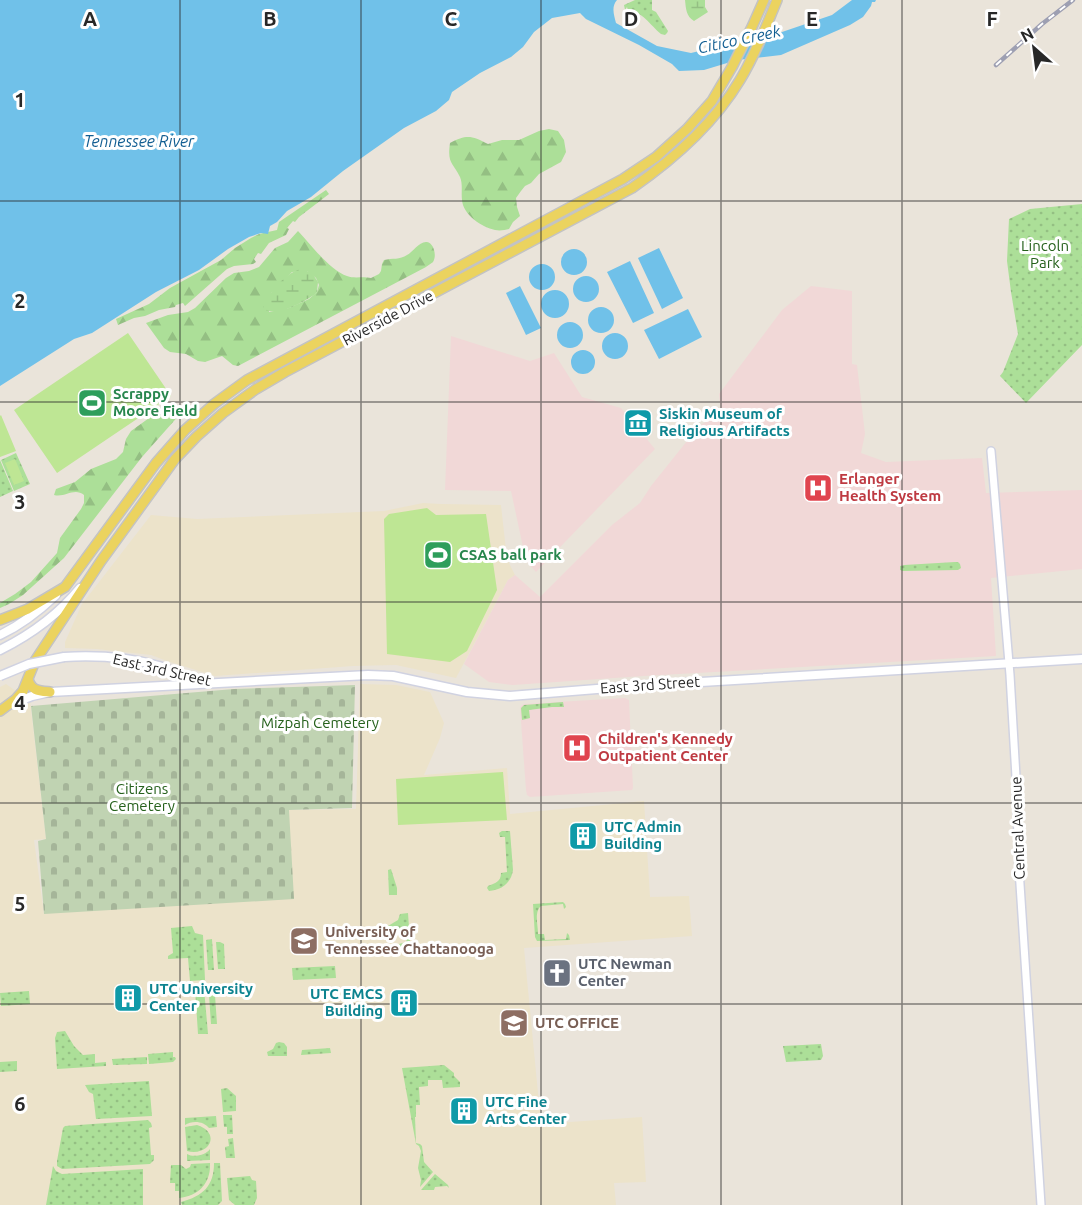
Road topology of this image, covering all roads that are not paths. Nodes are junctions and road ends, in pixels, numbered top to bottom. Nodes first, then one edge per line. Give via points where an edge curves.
1 (764, 0) edge
2 (777, 1) edge
3 (991, 451) dead end
4 (100, 561) junction
5 (65, 587) junction
6 (0, 620) edge
7 (0, 635) edge
8 (0, 650) edge
9 (1082, 659) edge
10 (1009, 664) junction
11 (0, 676) edge
12 (28, 679) junction
13 (219, 683) junction
14 (50, 693) junction
15 (0, 711) edge
16 (1041, 1205) edge

1 - 5 main road, Riverside Drive via 712,101 656,157 264,370 214,404 156,463
2 - 4 main road, Riverside Drive via 740,80 705,127 676,155 632,188 256,389 223,413 175,459
3 - 10 street, Central Avenue
4 - 8 main road, Riverside Drive via 55,613
4 - 12 main road via 35,661
5 - 6 main road
5 - 7 main road, Riverside Drive via 41,609
9 - 10 main road, East 3rd Street
10 - 13 main road, East 3rd Street via 510,696 377,675
10 - 16 street, Central Avenue
11 - 13 main road, East 3rd Street, bridge via 29,664 98,656 129,659 197,681
12 - 14 main road via 36,691
12 - 15 main road via 19,695
13 - 14 main road, East 3rd Street
14 - 15 main road, East 3rd Street via 23,699

